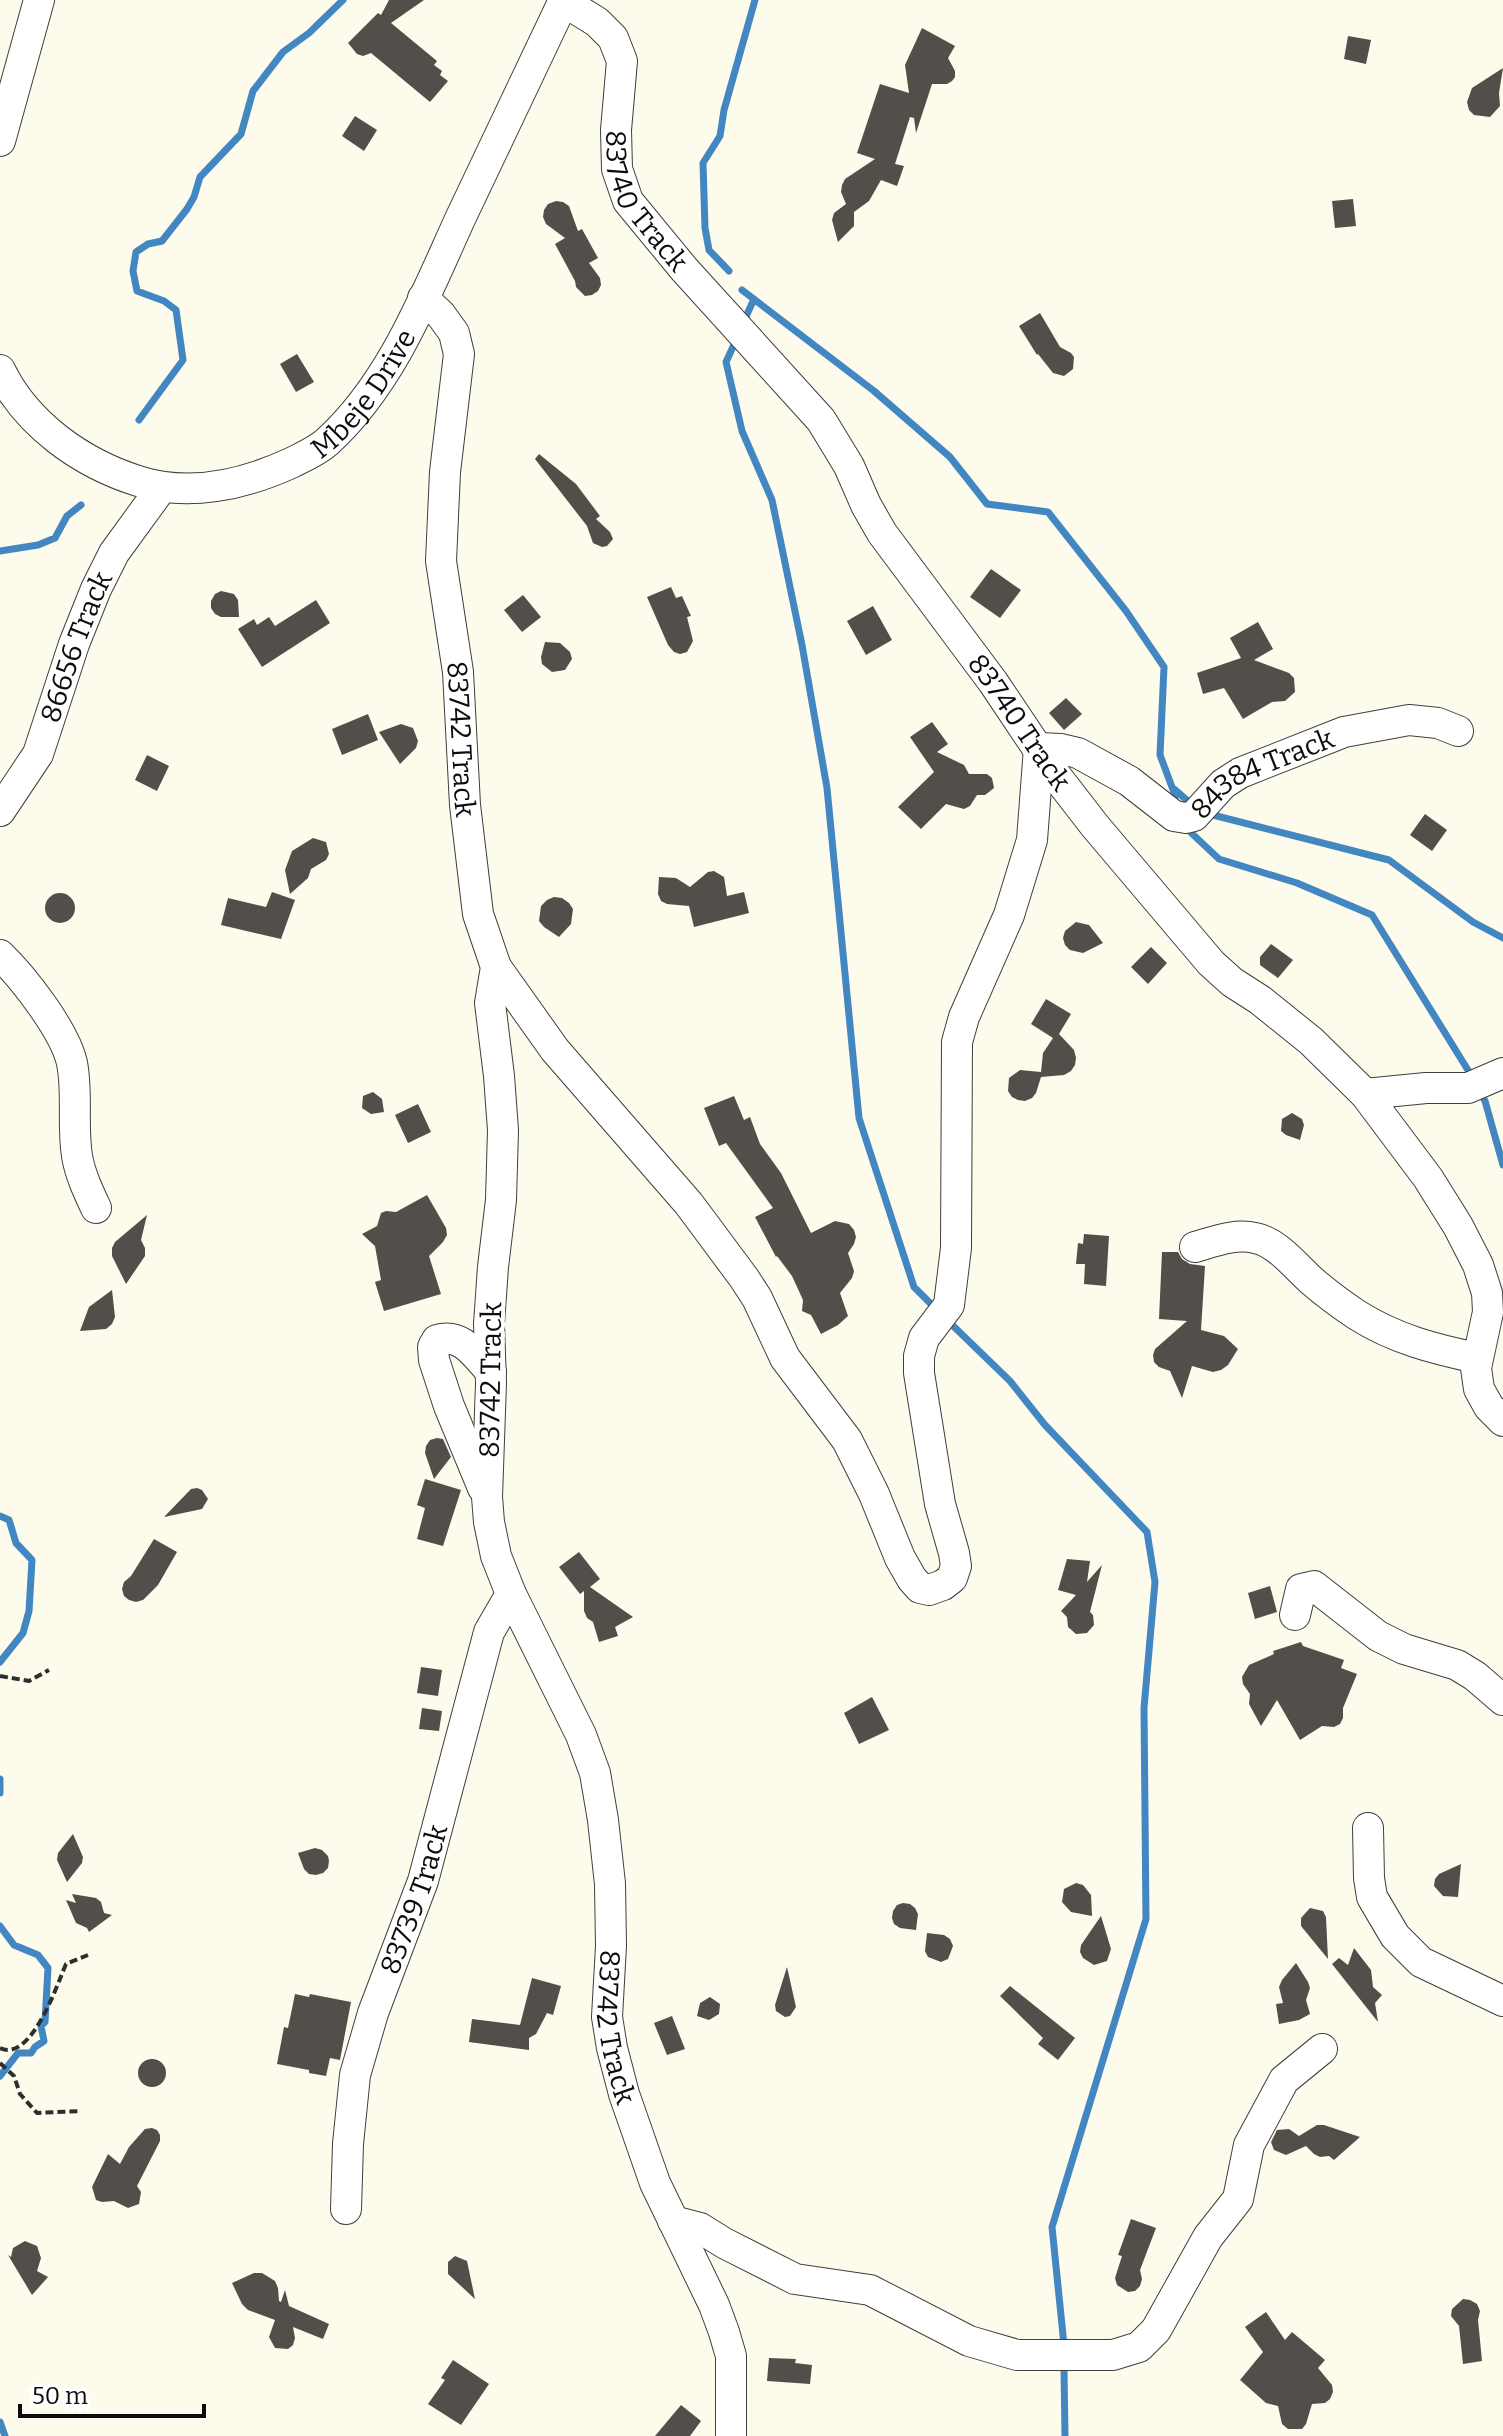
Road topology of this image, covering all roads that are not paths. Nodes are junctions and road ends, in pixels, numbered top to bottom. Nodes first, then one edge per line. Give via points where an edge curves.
1 (39, 0) edge
2 (563, 0) edge
3 (6, 101) edge
4 (0, 141) edge
5 (423, 298) junction
6 (0, 370) edge
7 (162, 487) junction
8 (1458, 731) dead end
9 (1039, 748) junction
10 (0, 811) edge
11 (0, 955) edge
12 (496, 967) junction
13 (1503, 1073) edge
14 (1365, 1094) junction
15 (96, 1208) dead end
16 (1195, 1247) dead end
17 (1477, 1358) junction
18 (491, 1372) junction
19 (1503, 1421) edge
20 (487, 1497) junction
21 (511, 1594) junction
22 (1295, 1615) dead end
23 (1503, 1700) edge
24 (1368, 1828) dead end
25 (1503, 2001) edge
26 (1322, 2049) dead end
27 (346, 2209) dead end
28 (673, 2221) junction
29 (731, 2436) edge

1 - 3 street
2 - 5 street, Mbeje Drive
2 - 9 street, 83740 Track via 613,38 622,61 617,169 628,201 821,420 882,533
3 - 4 street
5 - 7 street, Mbeje Drive via 368,395 324,445 235,483
5 - 12 street, 83742 Track via 454,333 459,354 441,561 458,672 478,914
6 - 7 street, Mbeje Drive via 9,389 46,430 110,471
7 - 10 street, 86656 Track via 108,565 74,644 38,754
8 - 9 street, 84384 Track via 1409,720 1344,732 1240,773 1186,818 1174,816 1129,781 1078,753
9 - 12 street via 1032,840 1009,915 957,1042 956,1248 949,1305 924,1338 919,1356 935,1477 956,1566 943,1585 929,1590 912,1579 847,1440 785,1358 744,1278 689,1204 555,1050
9 - 14 street, 83740 Track via 1095,826 1211,963 1311,1041
11 - 15 street via 22,977 66,1045 73,1070 80,1172
12 - 18 street, 83742 Track via 490,1003 503,1130 489,1324
13 - 14 street via 1468,1088
14 - 17 street, 83740 Track via 1428,1178 1478,1265 1488,1312
16 - 17 street via 1228,1238 1256,1238 1356,1314 1395,1336
17 - 19 street, 83740 Track via 1479,1389
18 - 20 street, 83742 Track
18 - 20 street via 455,1338 437,1340 433,1347 449,1406
20 - 21 street, 83742 Track via 496,1556
21 - 27 street, 83739 Track via 489,1632 423,1881 355,2075
21 - 28 street, 83742 Track via 595,1773 610,1884 607,2017 612,2048 655,2183
22 - 23 street via 1301,1589 1314,1586 1378,1636 1457,1665
24 - 25 street via 1372,1897 1395,1936 1421,1962
26 - 28 street via 1284,2080 1249,2145 1238,2199 1208,2237 1156,2330 1139,2347 1113,2355 1017,2355 969,2341 870,2290 795,2279 700,2228
28 - 29 street, 83742 Track via 714,2305 731,2356

